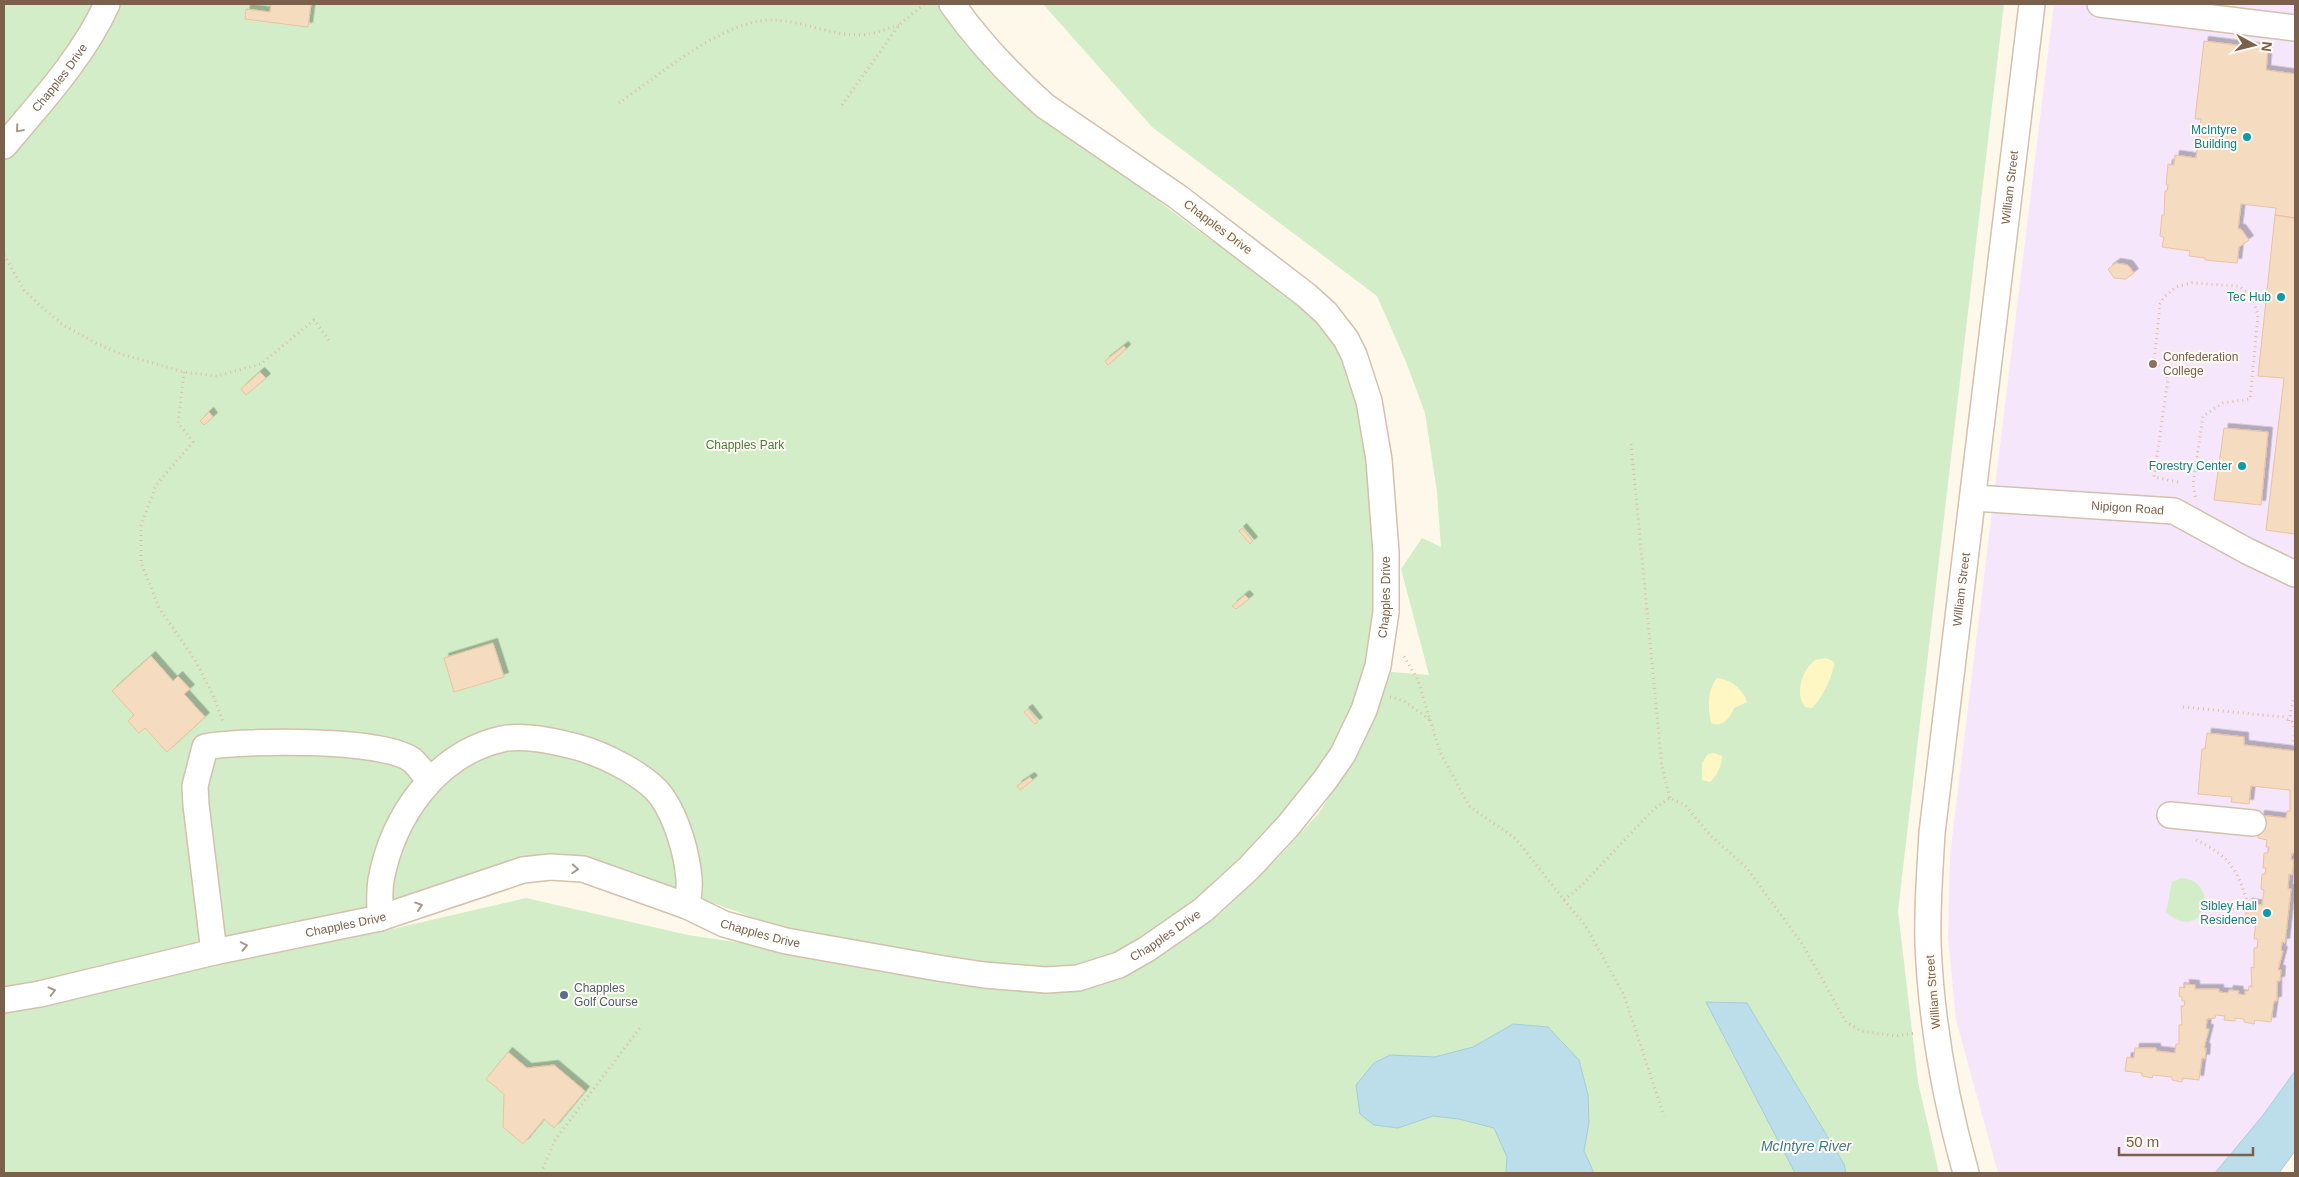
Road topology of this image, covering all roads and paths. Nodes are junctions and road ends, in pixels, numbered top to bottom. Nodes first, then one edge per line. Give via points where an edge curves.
1 (106, 4) edge
2 (924, 4) edge
3 (952, 4) edge
4 (2032, 4) edge
5 (2100, 4) edge
6 (899, 25) junction
7 (2295, 28) edge
8 (619, 103) dead end
9 (842, 105) dead end
10 (4, 146) edge
11 (4, 255) edge
12 (331, 343) dead end
13 (184, 372) junction
14 (1631, 444) dead end
15 (2196, 468) junction
16 (2213, 471) dead end
17 (2178, 482) dead end
18 (1974, 498) junction
19 (2199, 505) dead end
20 (2295, 574) edge
21 (1382, 635) junction
22 (1370, 692) junction
23 (2294, 696) dead end
24 (2183, 708) dead end
25 (1430, 720) junction
26 (2289, 721) junction
27 (225, 744) junction
28 (2293, 744) dead end
29 (429, 780) junction
30 (1670, 798) junction
31 (2170, 815) dead end
32 (2252, 823) dead end
33 (2193, 838) dead end
34 (1564, 900) junction
35 (687, 906) junction
36 (2215, 908) dead end
37 (380, 918) junction
38 (214, 952) junction
39 (4, 1000) edge
40 (642, 1025) dead end
41 (1936, 1031) junction
42 (1664, 1116) dead end
43 (541, 1173) edge
44 (1966, 1173) edge

1 -> 10 street, Chapples Drive via 80,53
2 - 6 path
3 - 21 street, Chapples Drive via 986,46 1045,106 1178,197 1287,278 1326,312 1346,339 1368,401 1378,460 1387,582
4 - 18 street, William Street
5 - 7 street
6 - 8 path via 868,34 840,33 799,23 760,20 719,34
6 - 9 path
11 - 13 path via 24,290 64,325 122,354
12 - 13 path via 314,320 261,364 217,376
13 - 27 path via 178,423 193,442 156,485 141,526 141,562 159,608 195,660 213,695 225,726
14 - 30 path via 1662,760
15 - 16 path
15 - 17 path via 2203,416 2223,403 2250,399 2258,316 2253,297 2238,286 2192,283 2176,287 2160,304 2154,364 2164,370 2168,378 2154,477
15 - 19 path via 2194,496
18 - 20 street, Nipigon Road via 2174,511
18 - 41 street, William Street via 1932,832 1928,942
21 - 22 street, Chapples Drive
21 - 25 path via 1408,661 1418,680
22 - 25 path via 1404,701
22 - 35 street, Chapples Drive via 1357,727 1330,774 1249,868 1204,910 1147,949 1105,970 1078,978 1046,980 938,968 786,941 724,924
23 - 26 path
24 - 26 path
25 - 34 path via 1440,752 1469,806 1516,839
26 - 28 path via 2295,730
27 - 29 street via 308,742 381,749 411,759
27 - 38 street via 205,747 195,786
29 - 35 street via 468,751 504,738 566,744 606,758 644,781 661,796 685,854 689,880
29 - 37 street via 389,847 381,882
30 - 34 path via 1655,808
30 - 41 path via 1685,805 1712,837 1746,867 1803,945 1846,1022 1861,1032 1896,1036
31 - 32 street
33 - 36 path via 2216,849 2234,866 2250,911
34 - 42 path via 1584,925 1624,996
37 -> 35 street, Chapples Drive via 522,870 550,868 583,869
38 -> 37 street, Chapples Drive
39 -> 38 street, Chapples Drive
40 - 43 path via 555,1140
41 - 44 street, William Street via 1942,1078

